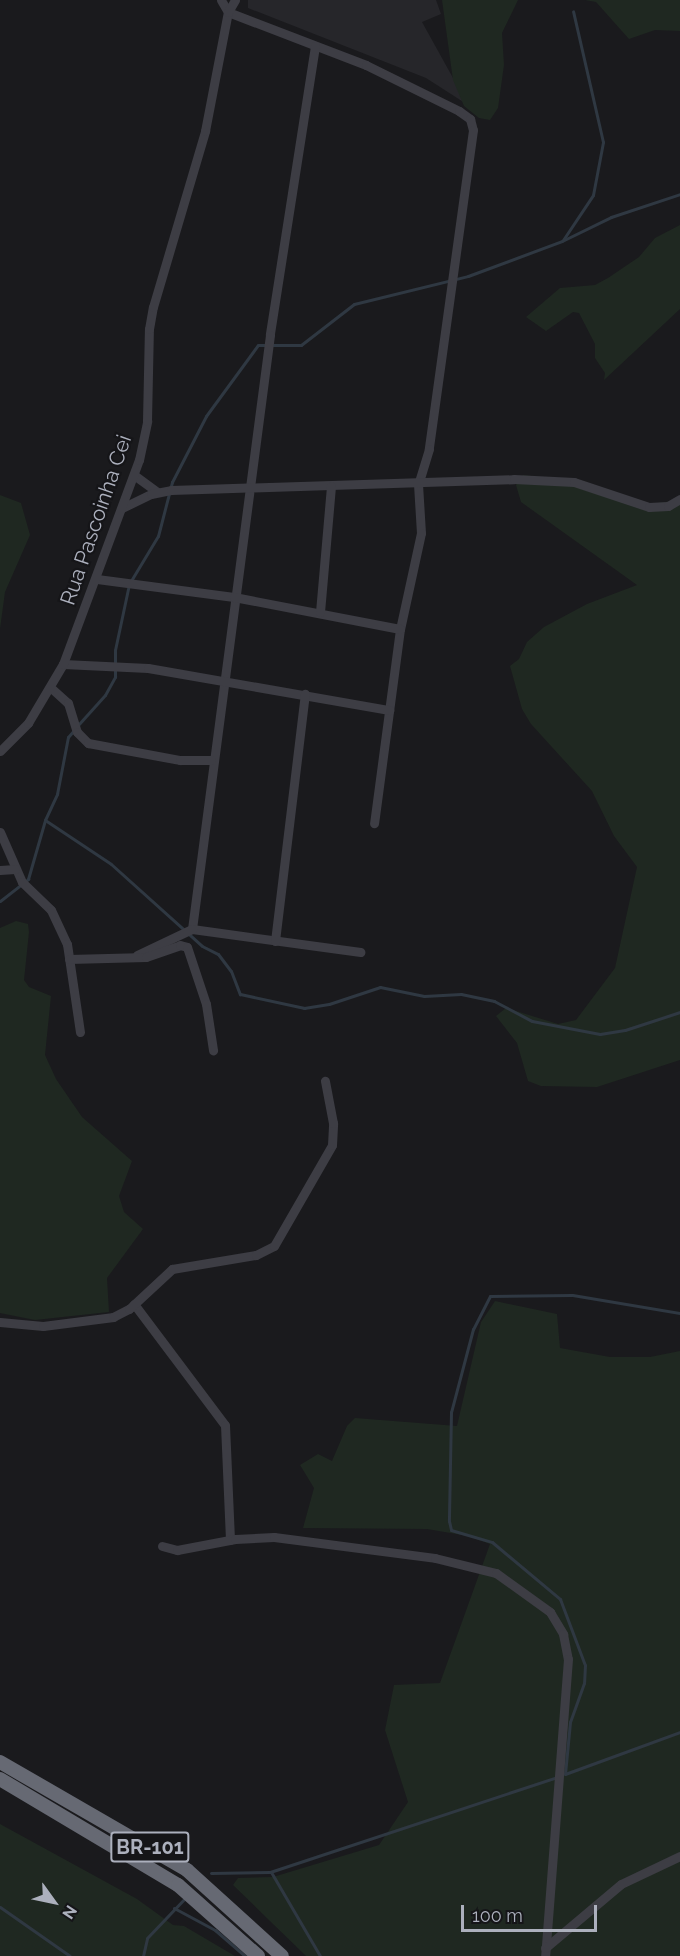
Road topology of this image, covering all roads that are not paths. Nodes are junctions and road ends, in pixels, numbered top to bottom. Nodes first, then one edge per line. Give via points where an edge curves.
1 (221, 0) edge
2 (235, 0) edge
3 (228, 12) junction
4 (315, 46) junction
5 (134, 475) junction
6 (418, 484) junction
7 (331, 486) junction
8 (248, 489) junction
9 (157, 492) junction
10 (680, 499) edge
11 (122, 508) junction
12 (97, 579) junction
13 (234, 597) junction
14 (320, 612) junction
15 (400, 629) junction
16 (63, 664) junction
17 (223, 679) junction
18 (50, 687) junction
19 (305, 694) junction
20 (389, 710) junction
21 (0, 751) edge
22 (211, 760) junction
23 (374, 823) dead end
24 (0, 832) edge
25 (15, 869) junction
26 (0, 870) edge
27 (192, 929) junction
28 (274, 941) junction
29 (360, 952) dead end
30 (133, 958) junction
31 (69, 959) junction
32 (80, 1032) dead end
33 (213, 1050) dead end
34 (325, 1081) dead end
35 (134, 1304) junction
36 (0, 1322) edge
37 (230, 1540) junction
38 (162, 1546) dead end
39 (0, 1762) edge
40 (0, 1779) edge
41 (680, 1856) edge
42 (545, 1952) edge
43 (258, 1956) edge
44 (282, 1956) edge

1 - 3 street
2 - 3 street, Rua Pascoinha Cei
3 - 4 street
3 - 5 street, Rua Pascoinha Cei via 205,131 148,329 147,421
4 - 6 street via 459,111 470,119 473,130 429,449
4 - 8 street
5 - 9 street
5 - 11 street, Rua Pascoinha Cei
6 - 7 street
6 - 10 street via 539,479 574,483 649,507 668,506
6 - 15 street via 422,521
7 - 8 street
7 - 14 street
8 - 9 street
8 - 13 street
9 - 11 street
11 - 12 street, Rua Pascoinha Cei
12 - 13 street
12 - 16 street, Rua Pascoinha Cei
13 - 14 street
13 - 17 street
14 - 15 street
15 - 20 street
16 - 17 street via 126,666
16 - 18 street, Rua Pascoinha Cei
17 - 19 street
17 - 22 street
18 - 21 street, Rua Pascoinha Cei via 28,723
18 - 22 street via 68,703 77,732 87,743 180,760
19 - 20 street
19 - 28 street
20 - 23 street
22 - 27 street
24 - 25 street
25 - 26 street
25 - 31 street via 51,910
27 - 28 street
27 - 30 street
28 - 29 street
30 - 31 street
30 - 33 street via 156,956 180,945 187,947 206,1004
31 - 32 street
34 - 35 street via 332,1145 274,1246 256,1255 172,1269
35 - 36 street via 112,1317 70,1325
35 - 37 street via 225,1425
37 - 38 street via 177,1550
37 - 42 street via 274,1537 336,1543 467,1564 506,1578 557,1620 568,1659
39 - 44 highway, BR-101 via 187,1870
40 - 43 highway, BR-101 via 178,1885
41 - 42 street via 621,1884

